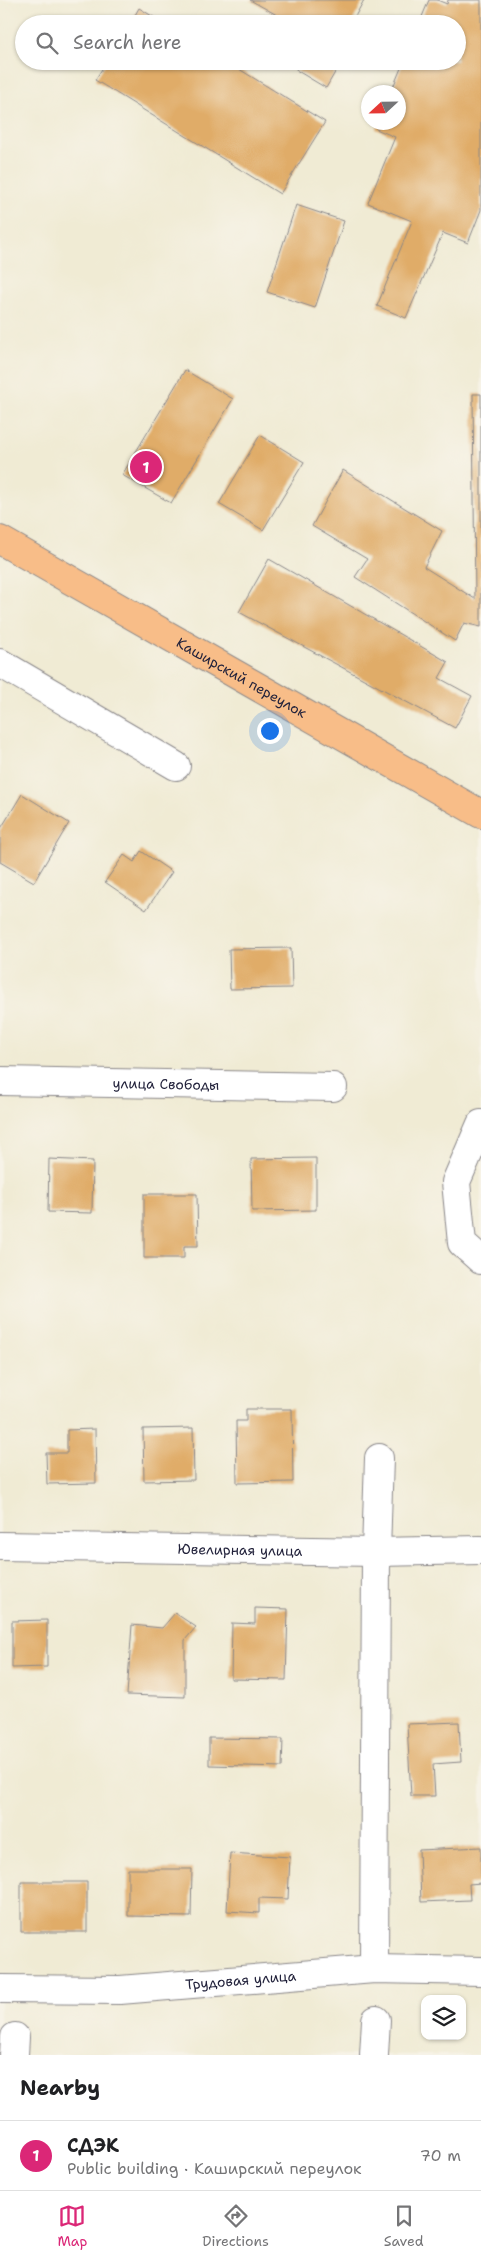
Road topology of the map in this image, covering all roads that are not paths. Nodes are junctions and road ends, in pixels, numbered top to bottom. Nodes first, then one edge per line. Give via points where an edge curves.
1 (0, 540) edge
2 (0, 663) edge
3 (176, 766) dead end
4 (481, 814) edge
5 (0, 1081) edge
6 (333, 1087) dead end
7 (481, 1124) edge
8 (481, 1260) edge
9 (379, 1458) dead end
10 (0, 1546) edge
11 (481, 1550) edge
12 (376, 1552) junction
13 (374, 1970) junction
14 (481, 1971) edge
15 (0, 1990) edge
16 (376, 2020) dead end
17 (374, 2055) edge

1 - 4 main road, Каширский переулок
2 - 3 street
5 - 6 street, улица Свободы
7 - 8 street via 456,1182 462,1243
9 - 12 street
10 - 12 street, Ювелирная улица
11 - 12 street, Ювелирная улица
12 - 13 street
13 - 14 street, Трудовая улица
13 - 15 street, Трудовая улица via 120,1990
16 - 17 street

